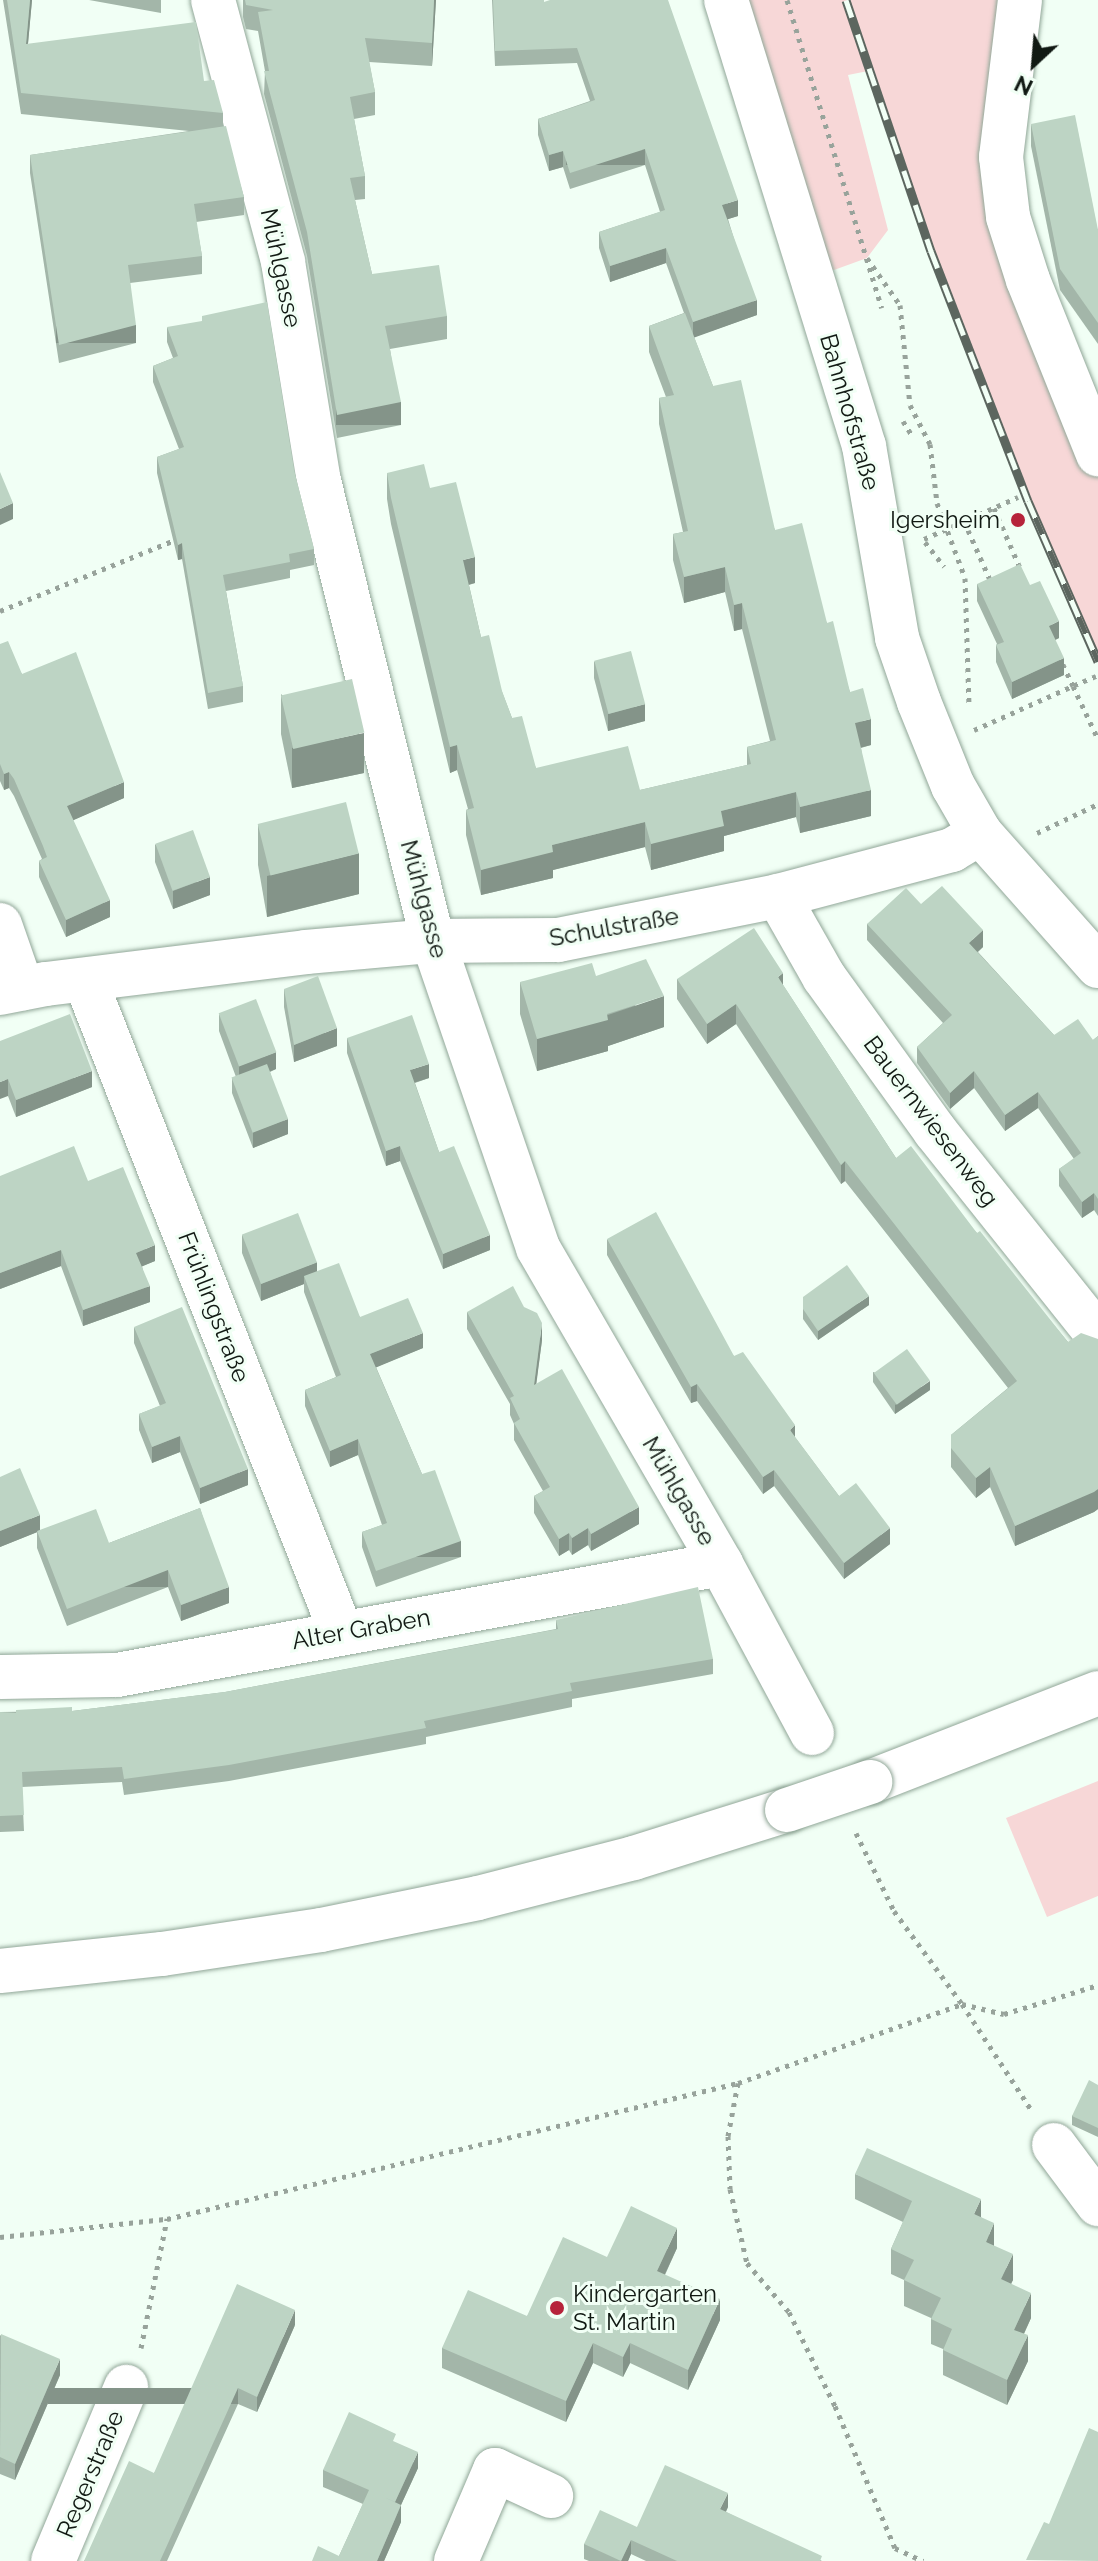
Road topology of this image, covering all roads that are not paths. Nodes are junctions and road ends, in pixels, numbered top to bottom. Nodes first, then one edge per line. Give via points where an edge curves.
1 (213, 0) edge
2 (726, 0) edge
3 (1020, 0) edge
4 (1098, 454) edge
5 (980, 833) junction
6 (778, 896) junction
7 (0, 925) edge
8 (433, 941) junction
9 (1098, 966) edge
10 (86, 982) junction
11 (11, 991) edge
12 (1098, 1335) edge
13 (721, 1564) junction
14 (341, 1632) junction
15 (0, 1677) edge
16 (1098, 1693) edge
17 (812, 1733) dead end
18 (0, 1971) edge
19 (1054, 2145) road end
20 (1098, 2204) edge
21 (126, 2387) road end
22 (551, 2496) dead end
23 (53, 2561) edge
24 (456, 2561) edge

1 - 8 street, Mühlgasse via 283,262 319,481
2 - 5 street, Bahnhofstraße via 864,446 897,638 953,786
3 - 4 street via 1001,157 1008,217
5 - 6 street, Schulstraße via 952,850
5 - 9 street, Bahnhofstraße
6 - 8 street, Schulstraße via 558,940
6 - 12 street, Bauernwiesenweg via 824,977 935,1131
7 - 11 street
8 - 10 street, Schulstraße
8 - 13 street, Mühlgasse via 538,1248
10 - 11 street, Schulstraße
10 - 14 street, Frühlingstraße
13 - 14 street, Alter Graben
13 - 17 street, Mühlgasse
14 - 15 street, Alter Graben via 117,1675
16 - 18 street, bridge via 787,1810 478,1898 321,1930
19 - 20 street
21 - 23 street, Regerstraße
22 - 24 street via 495,2470

